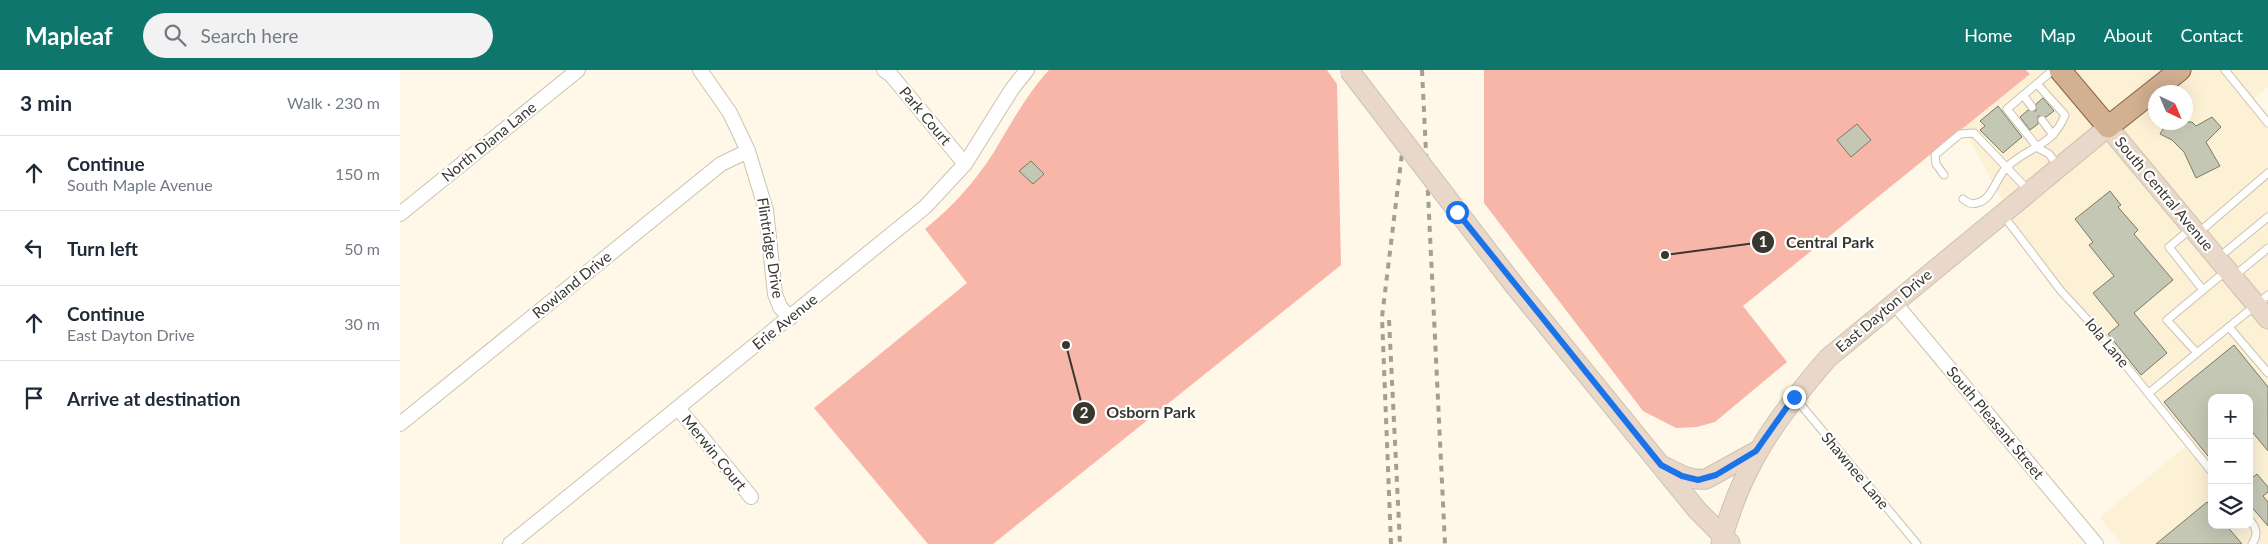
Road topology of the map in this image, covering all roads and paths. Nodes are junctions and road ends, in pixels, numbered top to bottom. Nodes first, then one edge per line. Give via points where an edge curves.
1 (578, 70) edge
2 (700, 70) edge
3 (884, 70) edge
4 (1027, 70) edge
5 (1349, 70) edge
6 (2053, 70) edge
7 (2060, 70) edge
8 (2180, 70) edge
9 (2225, 70) edge
10 (2037, 84) junction
11 (2023, 95) junction
12 (2032, 107) dead end
13 (2042, 120) dead end
14 (2268, 123) edge
15 (2108, 127) junction
16 (2053, 135) junction
17 (2038, 148) junction
18 (748, 151) junction
19 (965, 164) junction
20 (2006, 168) junction
21 (2059, 168) junction
22 (2268, 173) edge
23 (1944, 175) dead end
24 (2030, 192) junction
25 (1963, 199) dead end
26 (2002, 213) junction
27 (400, 214) edge
28 (2268, 217) edge
29 (2194, 231) junction
30 (2268, 248) edge
31 (2226, 268) junction
32 (2203, 290) junction
33 (1894, 302) junction
34 (2264, 306) edge
35 (790, 318) junction
36 (2229, 327) junction
37 (2197, 352) junction
38 (2268, 373) edge
39 (2149, 393) junction
40 (1794, 397) junction
41 (678, 408) junction
42 (400, 424) edge
43 (1756, 451) junction
44 (1661, 465) junction
45 (2208, 467) edge
46 (750, 497) dead end
47 (2253, 524) edge
48 (1725, 541) edge
49 (516, 542) edge
50 (1917, 544) edge
51 (2096, 544) edge
52 (2252, 544) edge

1 - 27 street, North Diana Lane
2 - 18 street, Flintridge Drive via 730,113
3 - 19 street, Park Court
4 - 19 street, Erie Avenue
5 - 44 street, bridge via 1514,285
6 - 10 lane
7 - 15 main road, South Central Avenue
8 - 15 main road
9 - 14 lane
10 - 11 lane
10 - 16 lane via 2065,115 2060,129
11 - 12 lane
11 - 17 lane via 2007,109
13 - 16 lane
15 - 21 street, East Dayton Drive
15 - 29 street, South Central Avenue
16 - 17 lane
17 - 20 lane
17 - 21 lane via 2049,154
18 - 35 street, Flintridge Drive via 766,210 774,294
18 - 42 street, Rowland Drive via 721,164
19 - 35 street, Erie Avenue via 926,207
20 - 23 lane via 1974,133 1960,134 1936,155 1936,164
20 - 24 lane
20 - 25 lane via 1985,199 1977,204
21 - 24 street, East Dayton Drive
22 - 29 lane
24 - 26 street, East Dayton Drive
26 - 33 street, East Dayton Drive
26 - 39 lane, Iola Lane via 2060,291
28 - 31 lane
29 - 31 street, South Central Avenue
29 - 32 lane via 2169,247
30 - 31 lane
31 - 32 lane
31 - 34 street, South Central Avenue
32 - 37 lane via 2167,320
33 - 40 street, East Dayton Drive via 1828,358
33 - 51 street, South Pleasant Street
34 - 36 lane
35 - 41 street, Erie Avenue
36 - 37 lane
36 - 38 lane
37 - 39 lane
39 - 45 lane, Iola Lane
40 - 43 street, East Dayton Drive
40 - 50 lane, Shawnee Lane
41 - 46 street, Merwin Court
41 - 49 street, Erie Avenue
43 - 44 street via 1716,475 1698,480
43 - 48 street, East Dayton Drive via 1737,496
44 - 48 street
47 - 52 lane via 2257,534

